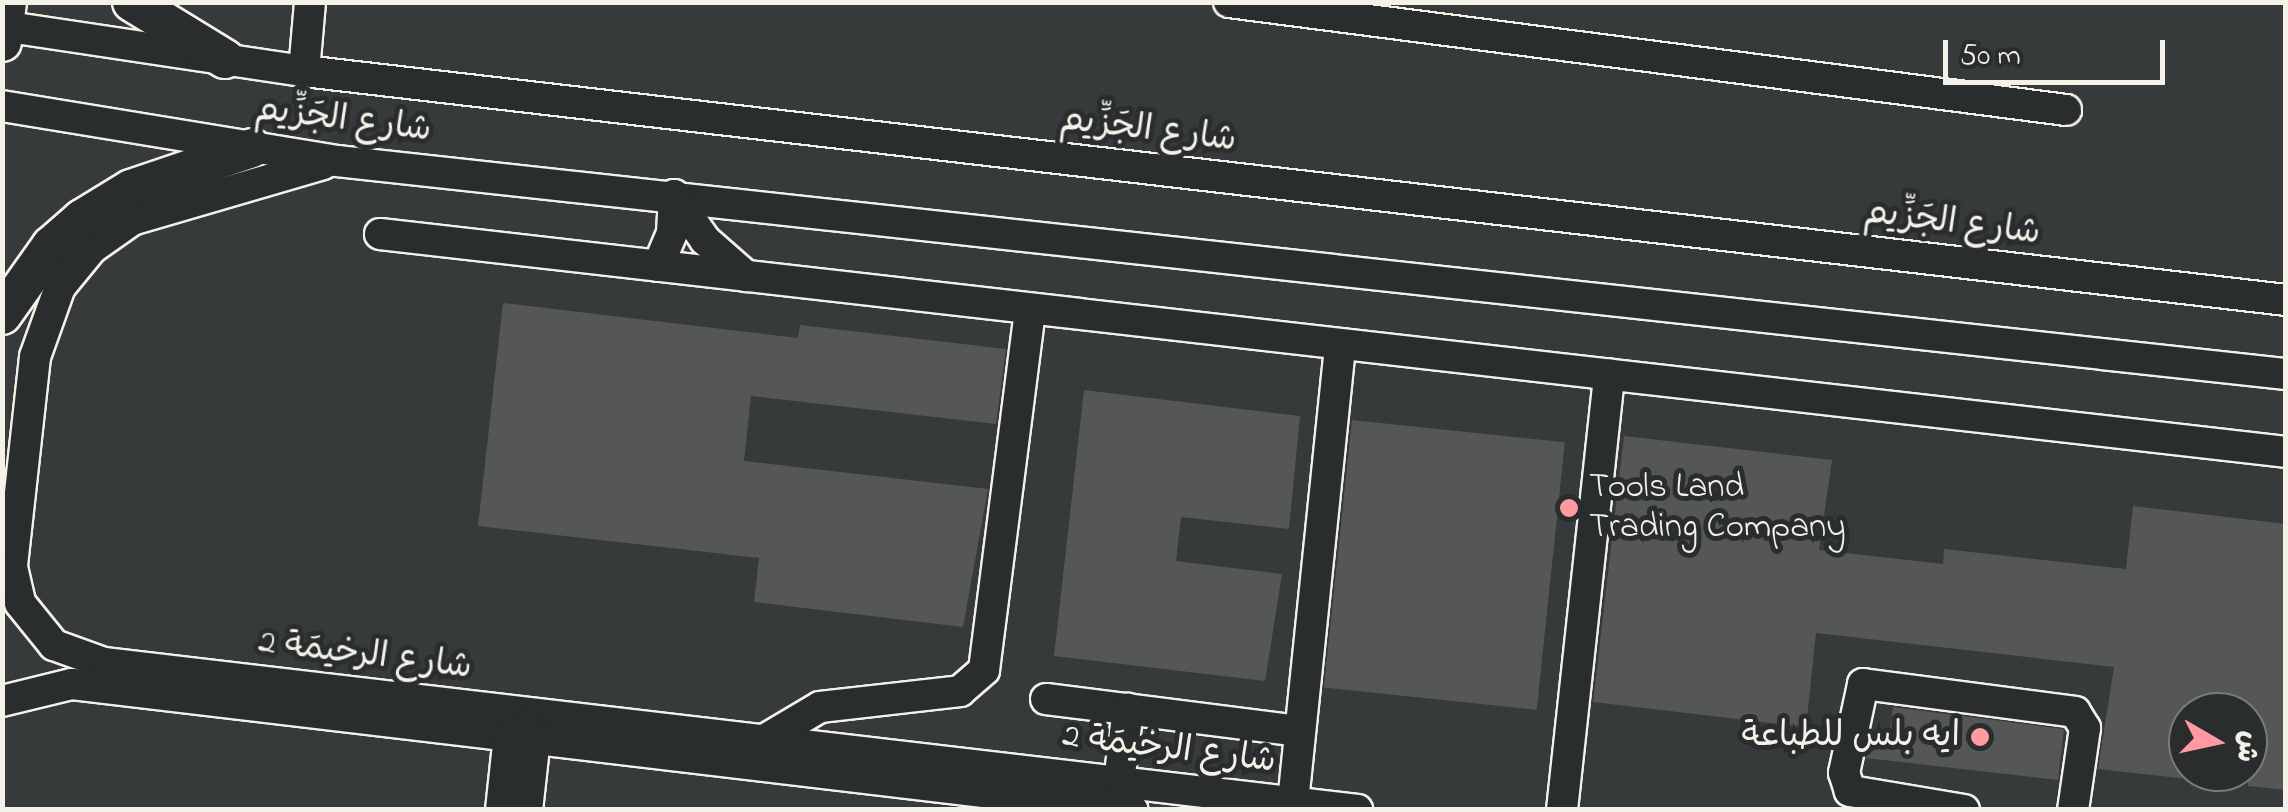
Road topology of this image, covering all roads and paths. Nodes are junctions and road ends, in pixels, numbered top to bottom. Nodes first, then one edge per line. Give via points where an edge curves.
1 (132, 2) edge
2 (310, 2) edge
3 (1229, 2) edge
4 (4, 24) edge
5 (225, 59) junction
6 (304, 71) junction
7 (2, 106) edge
8 (2066, 110) dead end
9 (252, 148) junction
10 (337, 161) junction
11 (674, 195) junction
12 (380, 234) dead end
13 (658, 266) junction
14 (746, 276) junction
15 (2286, 300) edge
16 (1030, 308) junction
17 (2, 314) edge
18 (1340, 344) junction
19 (2286, 374) edge
20 (1609, 375) junction
21 (2286, 452) edge
22 (1046, 699) dead end
23 (2, 701) edge
24 (1128, 709) junction
25 (523, 727) junction
26 (1300, 731) junction
27 (760, 741) junction
28 (1119, 782) junction
29 (1293, 802) junction
30 (501, 810) edge
31 (527, 810) edge
32 (1134, 810) edge
33 (1357, 810) edge
34 (1562, 810) edge
35 (1964, 810) edge
36 (2073, 810) edge

1 - 5 main road
2 - 6 street
3 - 8 street
4 - 5 street, شارع الجَزِّيم
5 - 6 street, شارع الجَزِّيم
6 - 15 street, شارع الجَزِّيم
7 - 9 street, شارع الجَزِّيم
9 - 10 street, شارع الجَزِّيم
9 - 17 main road via 132,188 82,218 50,246
10 - 11 street, شارع الجَزِّيم
10 - 25 street, شارع الرخيمَة 2 via 143,214 92,248 60,287 35,357 13,548 20,603 40,634 86,660
11 - 13 street via 672,233
11 - 14 street via 705,240
11 - 19 street, شارع الجَزِّيم
12 - 13 street
13 - 14 street
14 - 16 street
16 - 18 street
16 - 27 street via 984,670 960,691 820,707
18 - 20 street
18 - 26 street
20 - 21 street
20 - 34 street
22 - 24 street
23 - 25 street, شارع الرخيمَة 2 via 72,684
24 - 26 street
24 - 28 street
25 - 27 street via 728,751
25 - 30 street
25 - 31 street
25 - 32 street, شارع الرخيمَة 2
26 - 29 street
27 - 28 street, شارع الرخيمَة 2
28 - 29 street, شارع الرخيمَة 2
29 - 33 street, شارع الرخيمَة 2
35 - 36 street via 1850,792 1844,773 1853,700 1863,684 2076,712 2086,728

